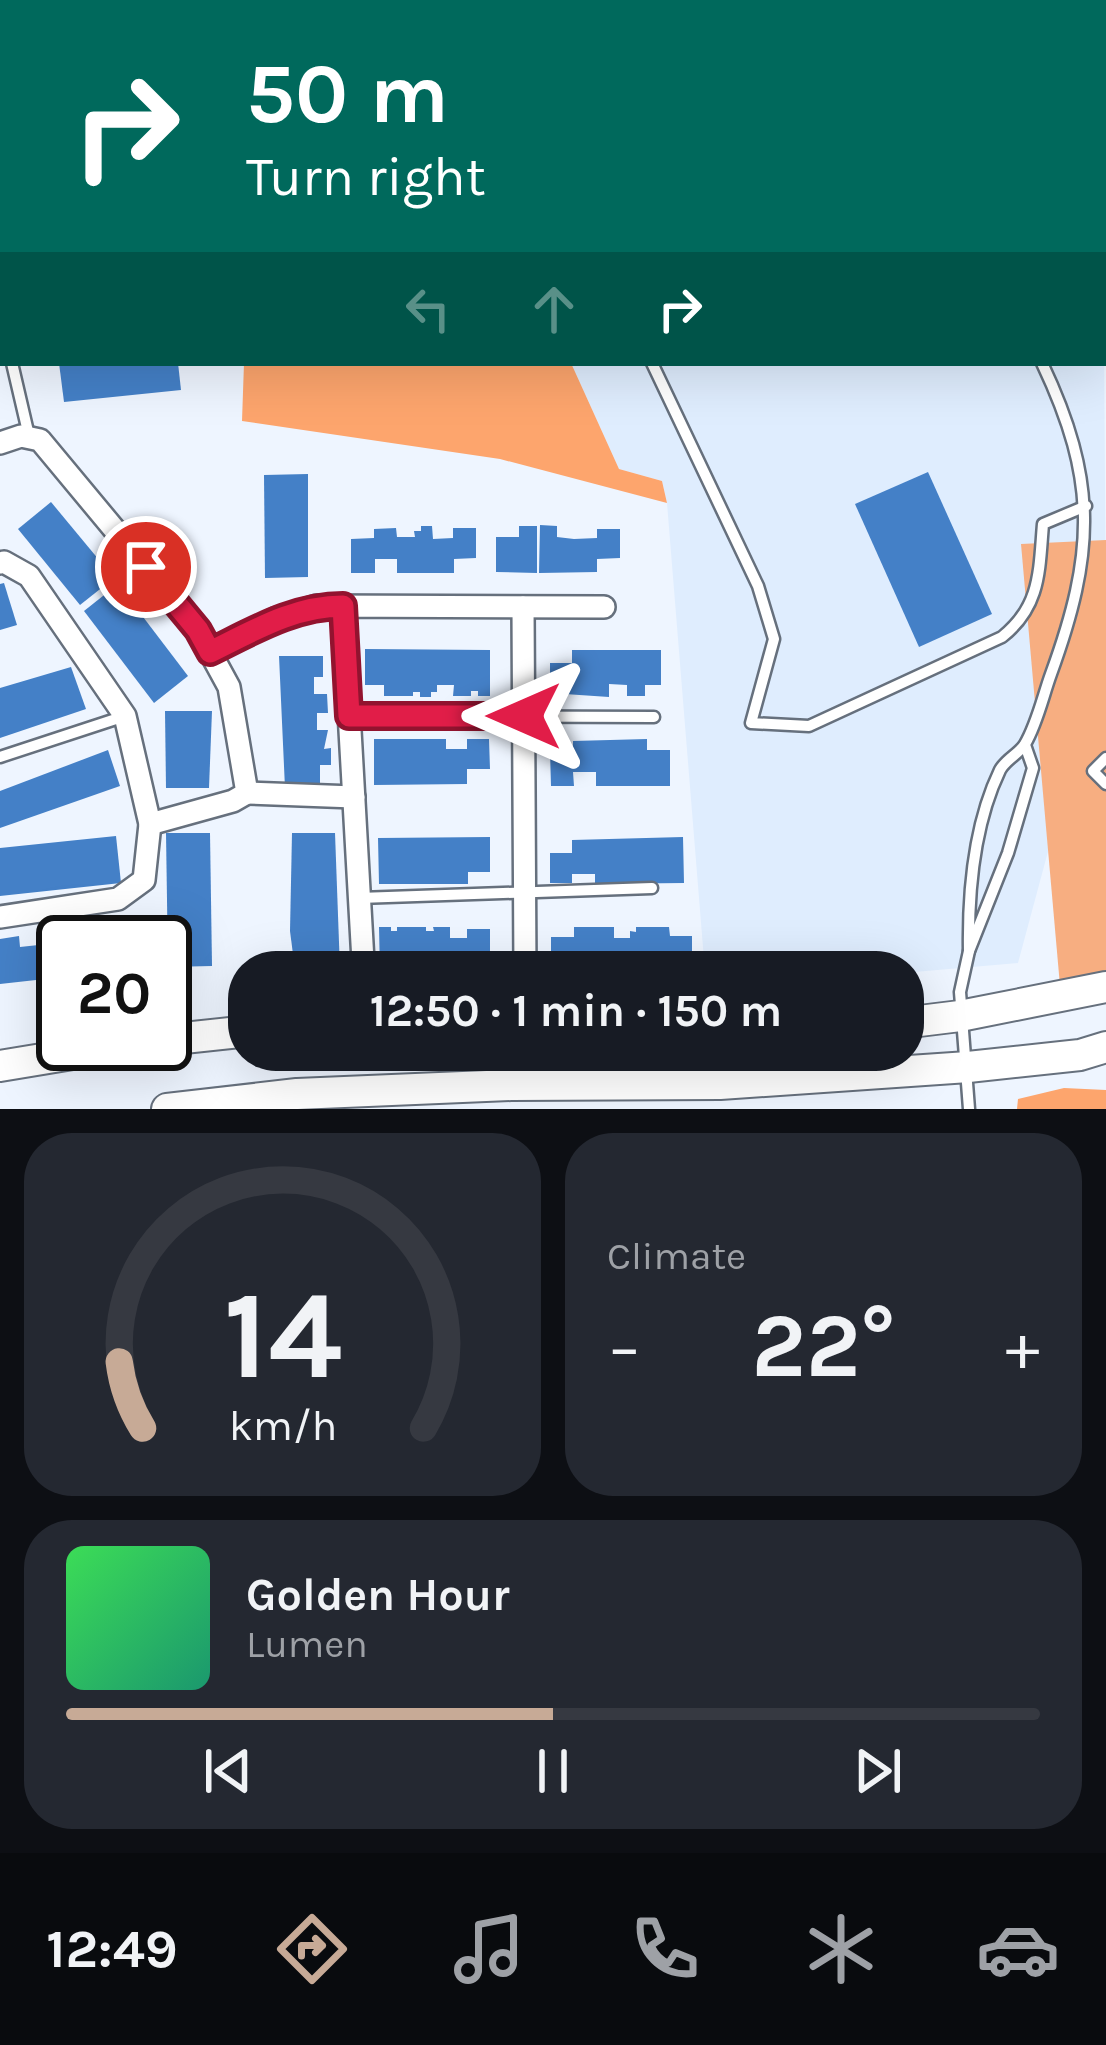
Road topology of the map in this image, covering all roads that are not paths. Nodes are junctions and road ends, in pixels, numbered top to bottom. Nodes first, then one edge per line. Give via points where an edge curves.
1 (13, 366) edge
2 (653, 366) edge
3 (1043, 366) edge
4 (30, 438) junction
5 (0, 443) edge
6 (1085, 506) junction
7 (0, 563) edge
8 (343, 606) junction
9 (523, 607) junction
10 (604, 608) dead end
11 (210, 652) junction
12 (125, 716) junction
13 (349, 716) junction
14 (524, 716) junction
15 (654, 717) dead end
16 (1025, 746) junction
17 (0, 757) edge
18 (1106, 758) edge
19 (1106, 784) edge
20 (247, 793) junction
21 (354, 797) junction
22 (150, 824) junction
23 (652, 889) dead end
24 (524, 893) junction
25 (359, 898) junction
26 (0, 916) edge
27 (362, 951) edge
28 (525, 951) edge
29 (969, 951) junction
30 (1106, 986) edge
31 (961, 1016) junction
32 (924, 1020) edge
33 (228, 1033) edge
34 (192, 1037) edge
35 (1097, 1054) edge
36 (36, 1060) edge
37 (0, 1066) edge
38 (968, 1066) junction
39 (288, 1103) edge
40 (167, 1109) edge
41 (969, 1109) edge

1 - 4 lane
2 - 6 lane via 758,586 774,639 751,723 809,726 1003,637 1024,620 1037,587 1043,524
3 - 6 lane via 1081,466
4 - 5 street
4 - 11 street via 40,440
6 - 16 lane via 1074,602
7 - 12 street via 29,576
8 - 9 street
8 - 11 street via 275,620
8 - 13 street
9 - 10 street
9 - 14 street
11 - 20 street via 229,687
12 - 17 lane
12 - 22 street
13 - 14 lane
13 - 21 street
14 - 15 lane
14 - 24 street
16 - 29 lane via 1033,768
16 - 29 lane via 1002,766 977,845
18 - 19 lane via 1093,771
20 - 21 street
20 - 22 street
21 - 25 street
22 - 26 street via 144,880 118,899
23 - 24 lane
24 - 25 lane
24 - 28 street
25 - 27 street
29 - 31 lane
30 - 31 main road
31 - 32 main road
31 - 38 lane
33 - 34 main road
35 - 38 main road
36 - 37 main road
38 - 39 main road
38 - 41 lane
39 - 40 main road

